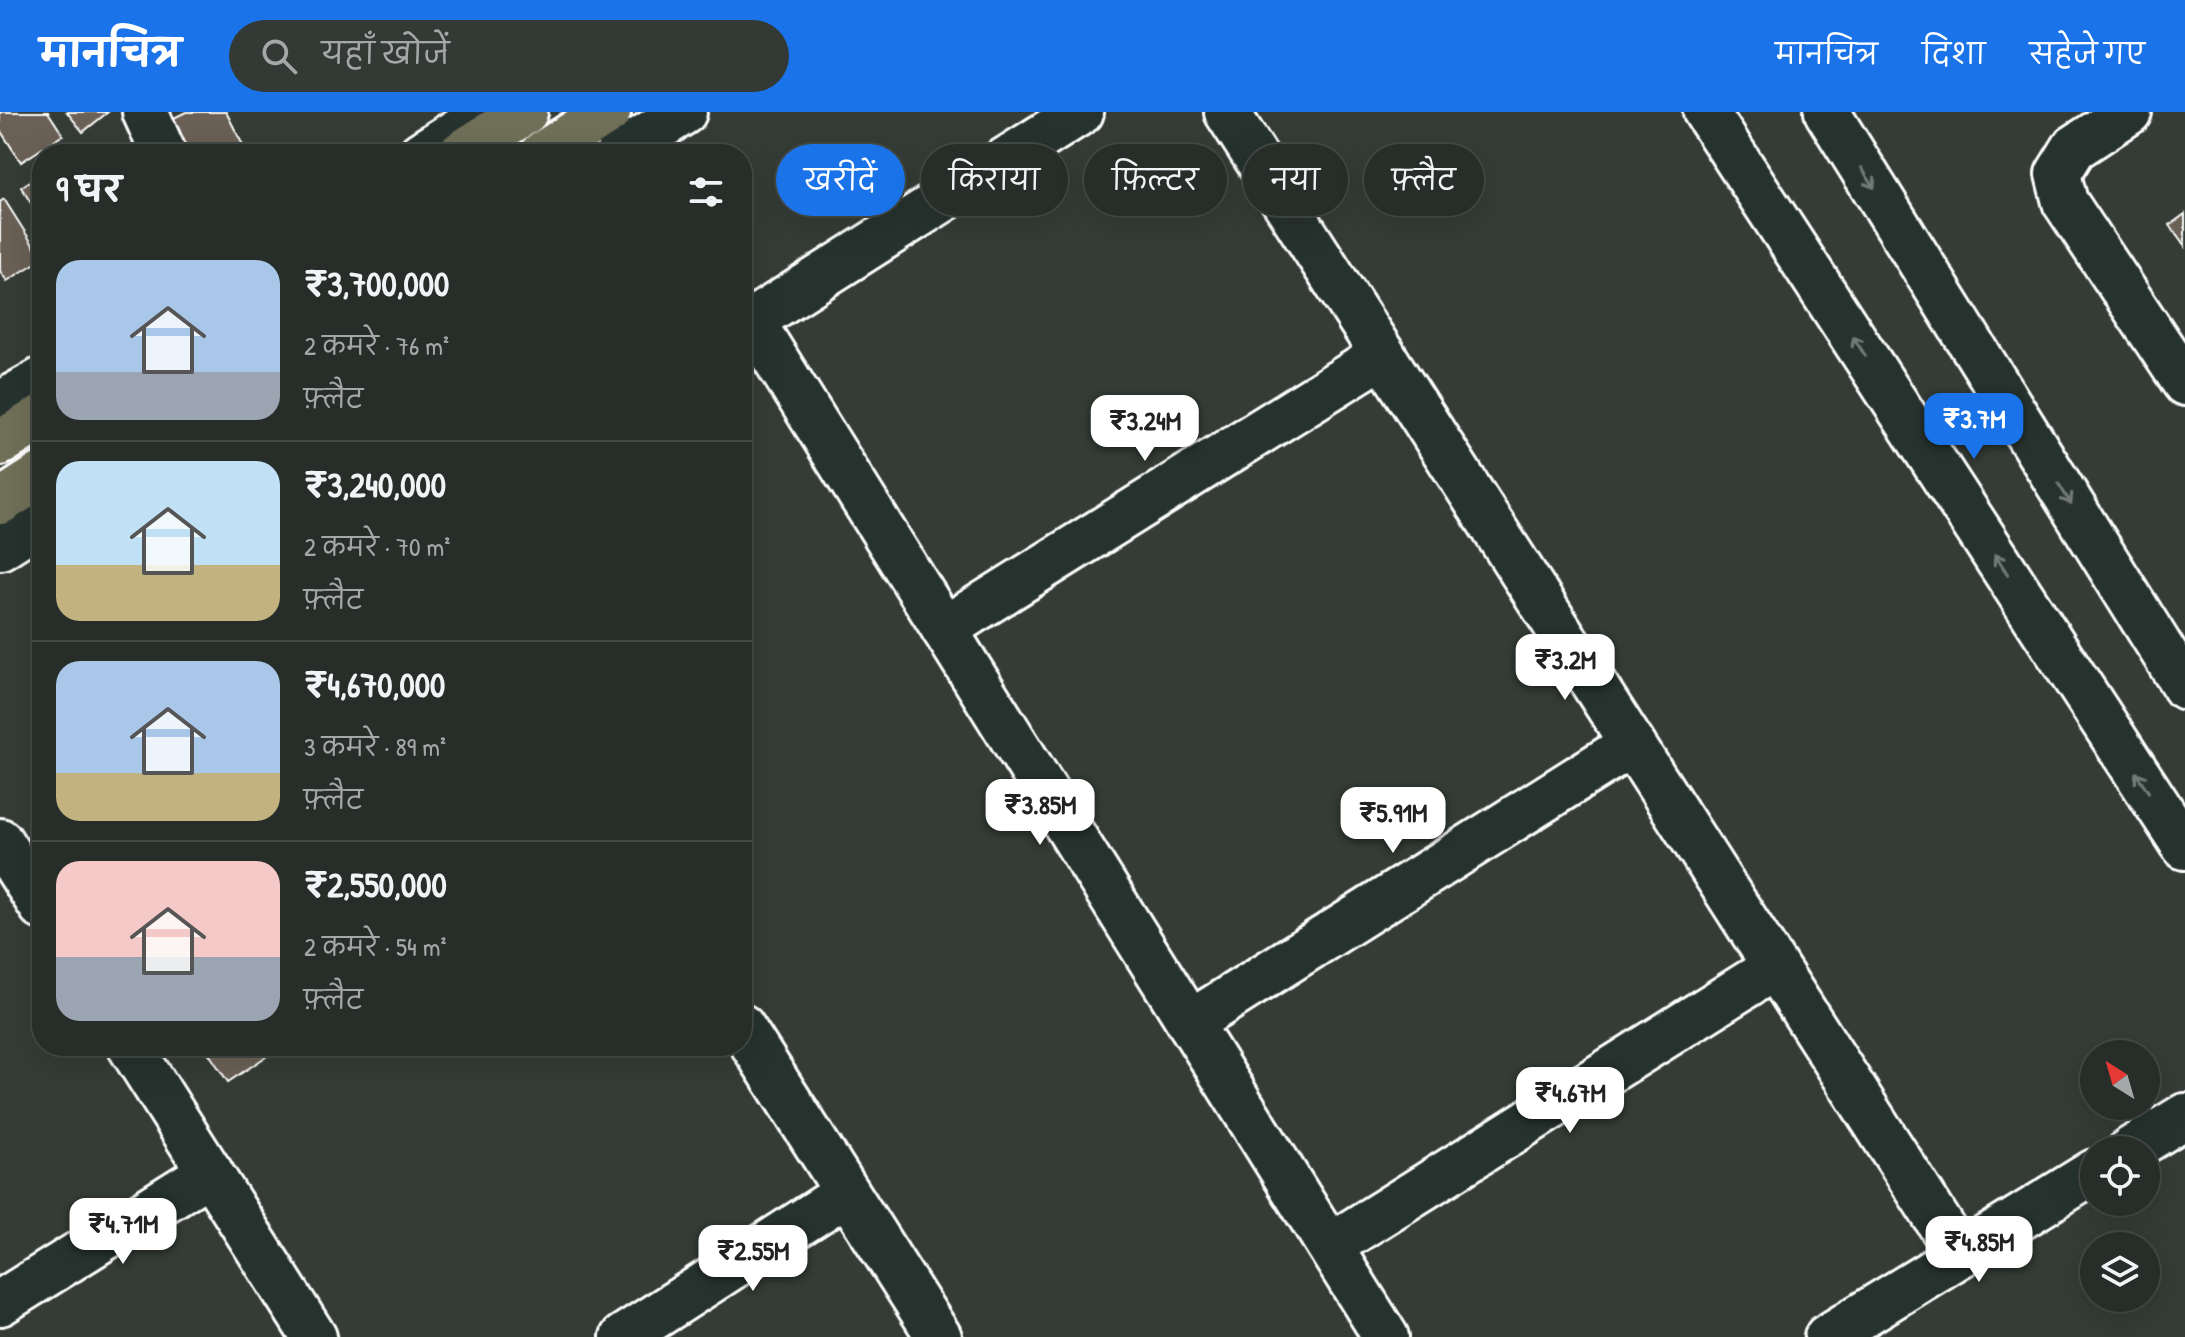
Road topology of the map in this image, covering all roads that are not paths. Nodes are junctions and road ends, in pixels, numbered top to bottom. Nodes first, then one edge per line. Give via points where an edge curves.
1 (145, 112) edge
2 (525, 112) edge
3 (608, 112) edge
4 (684, 112) edge
5 (1081, 112) edge
6 (1227, 112) edge
7 (1706, 112) edge
8 (1827, 112) edge
9 (2129, 112) edge
10 (452, 133) edge
11 (159, 144) edge
12 (558, 144) edge
13 (634, 144) edge
14 (752, 321) edge
15 (752, 332) edge
16 (1383, 355) junction
17 (2182, 373) edge
18 (32, 386) edge
19 (0, 404) edge
20 (32, 423) edge
21 (0, 443) edge
22 (32, 481) edge
23 (0, 502) edge
24 (32, 526) edge
25 (0, 547) edge
26 (944, 629) junction
27 (2185, 687) edge
28 (1632, 744) junction
29 (0, 841) edge
30 (2185, 847) edge
31 (32, 891) edge
32 (1775, 967) junction
33 (1190, 1023) junction
34 (752, 1043) edge
35 (136, 1056) edge
36 (2185, 1116) edge
37 (2153, 1136) edge
38 (210, 1172) junction
39 (2080, 1181) edge
40 (847, 1193) junction
41 (1330, 1246) junction
42 (1960, 1255) junction
43 (0, 1303) edge
44 (314, 1337) edge
45 (623, 1337) edge
46 (939, 1337) edge
47 (1386, 1337) edge
48 (1827, 1337) edge

1 - 11 street
2 - 10 main road
3 - 12 main road
4 - 13 street
5 - 14 street
6 - 16 street
30 -> 7 street
8 -> 27 street
9 - 17 street via 2074,148 2058,174 2065,202
15 - 26 street
16 - 26 street
16 - 28 street
18 - 19 street
20 - 21 main road
22 - 23 main road
24 - 25 street
26 - 33 street
28 - 32 street
28 - 33 street
29 - 31 street
32 - 41 street
32 - 42 street
33 - 41 street
34 - 40 street
35 - 38 street
36 - 37 street
38 - 43 street
38 - 44 street
39 - 42 street
40 - 45 street
40 - 46 street
41 - 47 street
42 - 48 street

